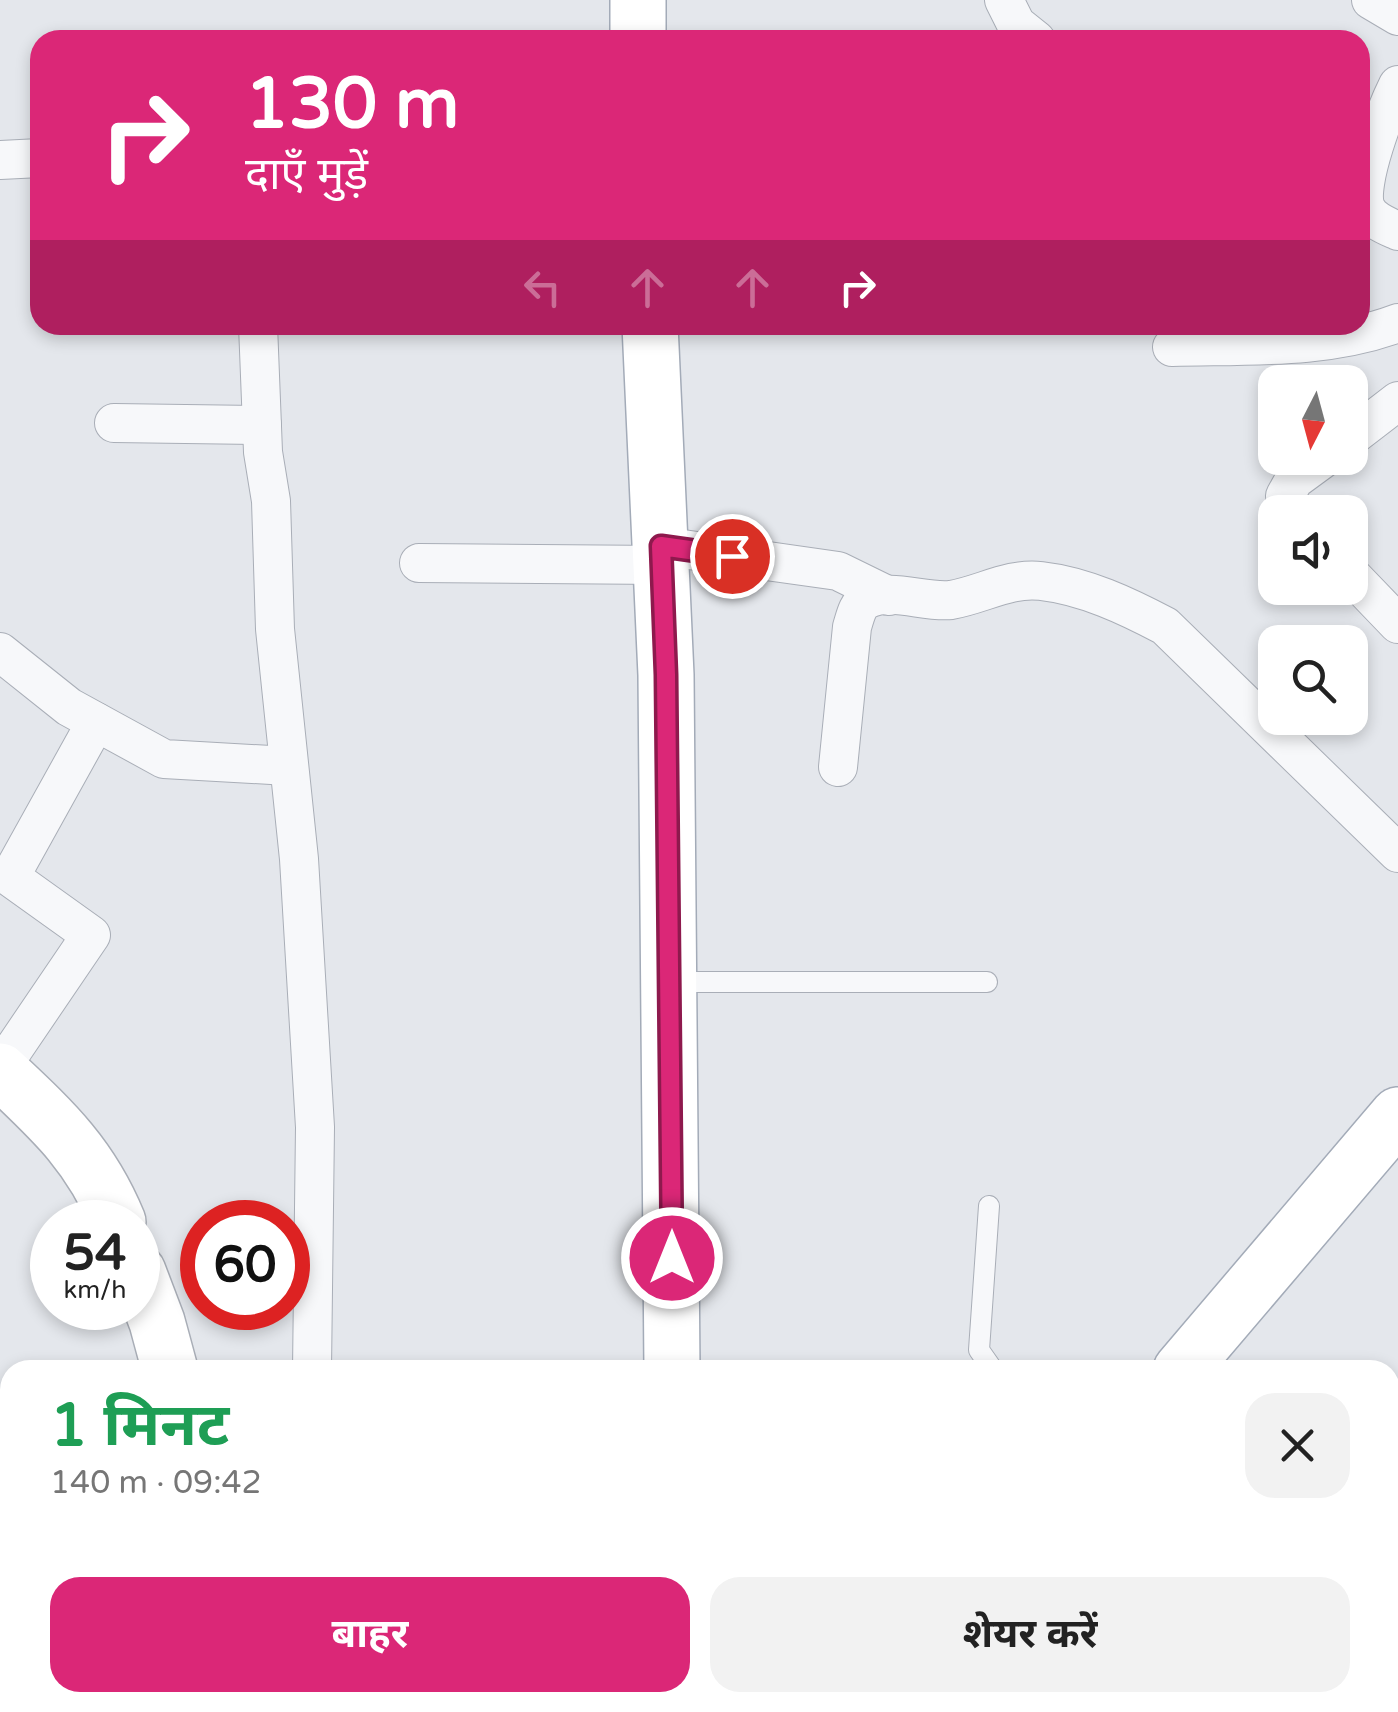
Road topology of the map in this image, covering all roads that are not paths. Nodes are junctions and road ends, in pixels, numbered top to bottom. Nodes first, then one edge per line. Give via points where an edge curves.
1 (638, 0) edge
2 (1004, 0) edge
3 (1371, 0) edge
4 (1398, 16) edge
5 (638, 30) edge
6 (1024, 30) edge
7 (1398, 84) edge
8 (30, 158) edge
9 (0, 160) edge
10 (1370, 168) edge
11 (1370, 213) edge
12 (1398, 231) edge
13 (1398, 324) edge
14 (1370, 333) edge
15 (258, 335) edge
16 (650, 335) edge
17 (1365, 335) edge
18 (1172, 347) dead end
19 (1398, 402) edge
20 (114, 423) dead end
21 (1368, 424) edge
22 (262, 425) junction
23 (1301, 475) edge
24 (1286, 495) edge
25 (661, 556) junction
26 (419, 563) dead end
27 (1368, 593) edge
28 (889, 596) junction
29 (1398, 624) edge
30 (0, 652) edge
31 (96, 722) junction
32 (288, 766) junction
33 (838, 767) dead end
34 (1398, 853) edge
35 (670, 982) junction
36 (987, 982) dead end
37 (0, 1070) edge
38 (1398, 1115) edge
39 (109, 1200) edge
40 (990, 1206) dead end
41 (160, 1330) edge
42 (168, 1360) edge
43 (312, 1360) edge
44 (672, 1360) edge
45 (986, 1360) edge
46 (1190, 1360) edge

1 - 5 main road
2 - 6 street
3 - 4 street
7 - 10 street
8 - 9 street
11 - 12 street
13 - 14 street
15 - 22 street
16 - 25 main road
17 - 18 street
19 - 21 street
20 - 22 street
22 - 32 street
23 - 24 street
25 - 26 street
25 - 28 street via 838,571
25 - 35 main road
27 - 29 street
28 - 33 street via 866,600 852,627
28 - 34 street via 949,600 1039,580 1131,608 1179,639
30 - 31 street
31 - 32 street via 164,758
31 - 37 street via 10,878 91,935
32 - 43 street via 314,1128
35 - 36 lane
35 - 44 main road
37 - 39 main road via 66,1133
38 - 46 main road
40 - 45 lane via 978,1350
41 - 42 main road

